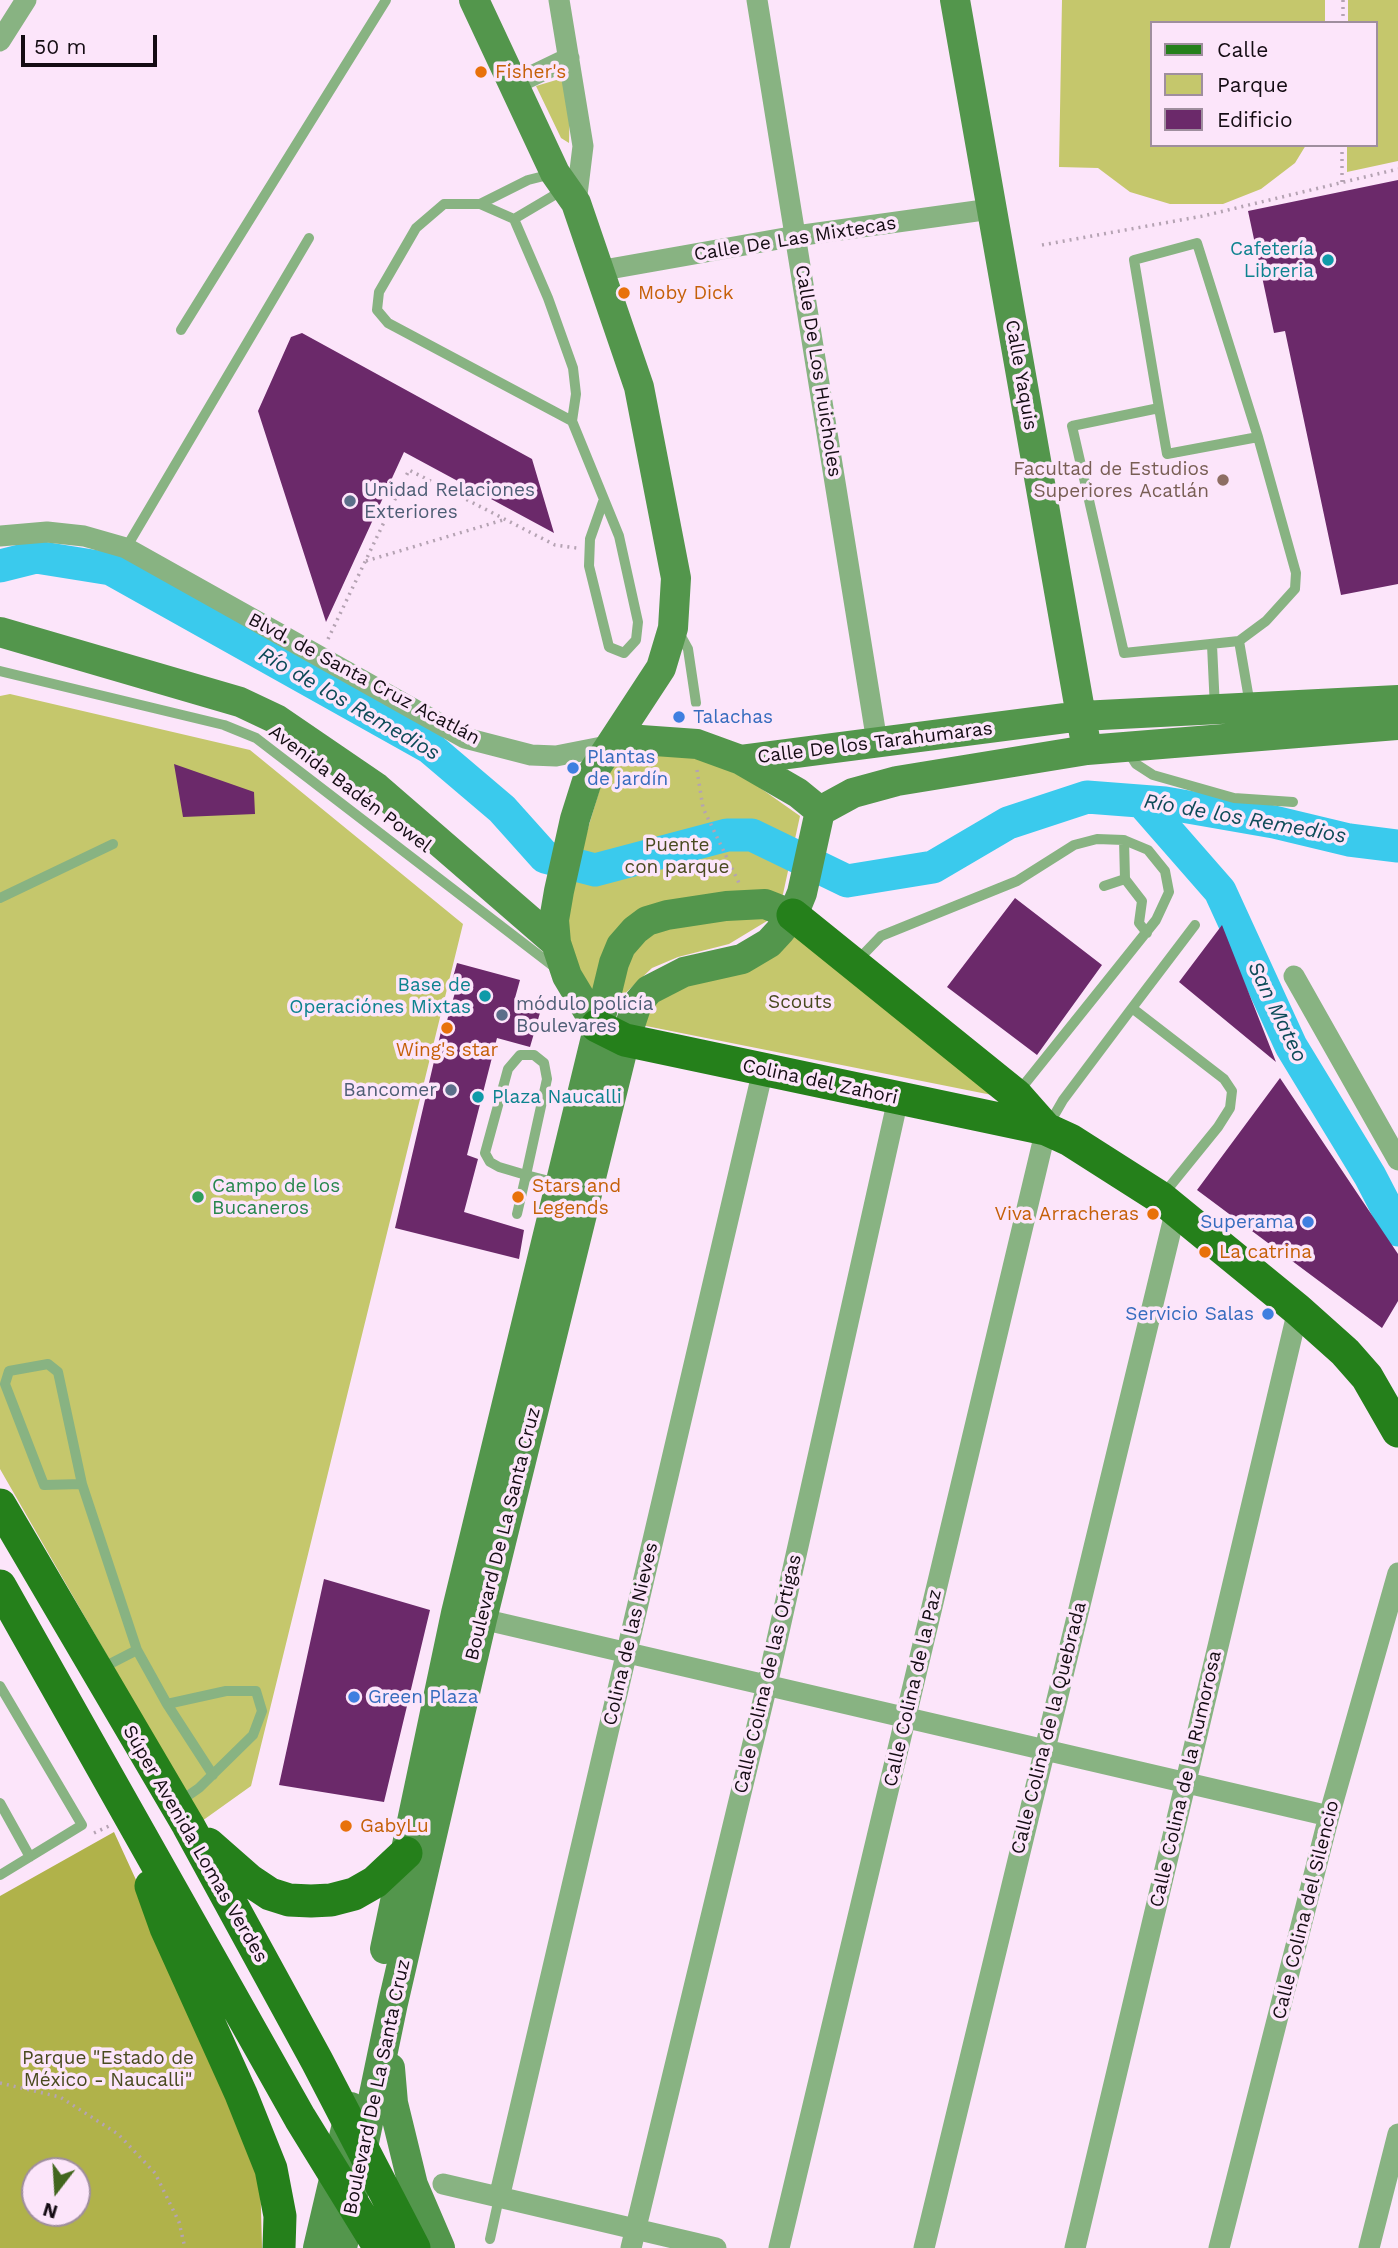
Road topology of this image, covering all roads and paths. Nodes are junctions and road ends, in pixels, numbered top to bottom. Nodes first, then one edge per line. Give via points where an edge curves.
1 (26, 0) edge
2 (386, 0) edge
3 (474, 0) edge
4 (559, 0) edge
5 (757, 0) edge
6 (956, 0) edge
7 (1343, 0) edge
8 (1343, 21) edge
9 (0, 41) edge
10 (569, 58) junction
11 (515, 83) junction
12 (1342, 147) edge
13 (1398, 169) edge
14 (1342, 182) junction
15 (565, 188) junction
16 (480, 204) junction
17 (991, 209) junction
18 (514, 219) junction
19 (796, 236) junction
20 (309, 238) dead end
21 (1042, 245) dead end
22 (598, 271) junction
23 (181, 330) dead end
24 (1159, 408) junction
25 (572, 421) junction
26 (1258, 437) junction
27 (603, 502) junction
28 (505, 519) junction
29 (0, 536) edge
30 (126, 548) junction
31 (590, 550) junction
32 (365, 561) junction
33 (2, 627) edge
34 (673, 628) junction
35 (1238, 641) junction
36 (1212, 645) junction
37 (320, 657) junction
38 (0, 671) edge
39 (1398, 700) edge
40 (696, 703) dead end
41 (1250, 708) junction
42 (1215, 709) junction
43 (1081, 716) junction
44 (1398, 725) edge
45 (877, 742) junction
46 (697, 744) junction
47 (612, 745) junction
48 (1125, 748) junction
49 (1087, 750) junction
50 (741, 760) junction
51 (1293, 802) dead end
52 (820, 811) junction
53 (1124, 840) junction
54 (113, 844) dead end
55 (728, 859) dead end
56 (1125, 879) junction
57 (1104, 886) dead end
58 (0, 898) edge
59 (798, 904) junction
60 (1195, 925) dead end
61 (1146, 933) junction
62 (556, 943) junction
63 (854, 964) junction
64 (566, 976) junction
65 (1294, 976) dead end
66 (1132, 1008) junction
67 (611, 1033) junction
68 (763, 1070) junction
69 (1016, 1095) junction
70 (898, 1099) junction
71 (1046, 1129) junction
72 (1398, 1160) edge
73 (526, 1175) junction
74 (560, 1184) junction
75 (1168, 1203) junction
76 (517, 1214) dead end
77 (1298, 1310) junction
78 (1397, 1427) edge
79 (82, 1484) junction
80 (0, 1504) edge
81 (1398, 1573) edge
82 (0, 1586) edge
83 (469, 1616) junction
84 (136, 1650) junction
85 (627, 1652) junction
86 (96, 1671) junction
87 (766, 1685) junction
88 (0, 1686) edge
89 (167, 1704) junction
90 (906, 1717) junction
91 (1044, 1749) junction
92 (213, 1775) junction
93 (1186, 1782) junction
94 (0, 1803) edge
95 (129, 1814) junction
96 (181, 1815) junction
97 (1329, 1815) junction
98 (406, 1853) junction
99 (30, 1857) junction
100 (0, 1875) edge
101 (393, 2003) junction
102 (0, 2083) edge
103 (1398, 2134) edge
104 (443, 2184) dead end
105 (380, 2186) junction
106 (499, 2198) junction
107 (374, 2239) edge
108 (490, 2239) dead end
109 (634, 2239) edge
110 (185, 2248) edge
111 (279, 2248) edge
112 (318, 2248) edge
113 (342, 2248) edge
114 (414, 2248) edge
115 (429, 2248) edge
116 (440, 2248) edge
117 (716, 2248) edge
118 (779, 2248) edge
119 (925, 2248) edge
120 (1075, 2248) edge
121 (1219, 2248) edge
122 (1369, 2248) edge

1 - 9 street
2 - 23 lane
3 - 11 main road
4 - 10 street
5 - 19 street, Calle De Los Huicholes
6 - 17 main road, Calle Yaquis
7 - 8 path
10 - 11 street
10 - 15 street via 583,146
11 - 15 main road
12 - 14 path
13 - 14 path
14 - 21 path via 1203,216
15 - 16 lane via 528,180
15 - 18 lane
15 - 22 main road
16 - 18 lane
16 - 25 lane via 444,204 416,228 379,292 377,310 388,323
17 - 19 street, Calle De Las Mixtecas
17 - 43 main road, Calle Yaquis
18 - 25 lane via 573,368
19 - 22 street, Calle De Las Mixtecas
19 - 45 street, Calle De Los Huicholes
20 - 30 lane
22 - 34 main road via 645,410 676,578
24 - 26 lane via 1167,454
24 - 26 lane via 1134,260 1198,243
24 - 36 lane via 1073,426 1124,653
25 - 27 lane
26 - 35 lane via 1296,573 1295,589 1266,621
27 - 31 lane
27 - 31 lane via 619,536 638,622 636,640 624,653 610,647 603,627 589,566
28 - 31 path via 555,545
28 - 32 path
28 - 32 path via 409,470
29 - 30 street, Blvd. de Santa Cruz Acatlán via 47,532
30 - 37 street, Blvd. de Santa Cruz Acatlán
32 - 37 path
33 - 62 main road via 240,702 276,719 377,788
34 - 40 lane via 681,633 688,649
34 - 47 main road via 661,668
35 - 36 lane
35 - 41 lane
36 - 42 lane
37 - 47 street, Blvd. de Santa Cruz Acatlán via 465,738 498,749 556,756
38 - 64 lane, Avenida Badén Powel via 224,725 256,738
39 - 41 main road, Calle De los Tarahumaras
41 - 42 main road, Calle De los Tarahumaras
42 - 43 main road, Calle De los Tarahumaras
43 - 45 main road, Calle De los Tarahumaras
43 - 49 main road, Calle Yaquis
44 - 48 main road, Calle De los Tarahumaras
45 - 50 main road, Calle De los Tarahumaras
46 - 47 main road, Blvd. de Santa Cruz Acatlán via 651,740
46 - 50 main road, Blvd. de Santa Cruz Acatlán
46 - 55 path via 695,761 703,808
47 - 62 main road via 587,781 575,819 554,920
48 - 49 main road, Calle De los Tarahumaras
48 - 51 lane via 1136,764 1153,775 1234,798
49 - 52 main road, Calle De los Tarahumaras via 897,781 853,793
50 - 52 main road, Calle De los Tarahumaras
52 - 59 main road, Boulevard De La Santa Cruz
53 - 56 lane
53 - 61 lane via 1147,850 1165,871 1169,892
53 - 63 lane via 1097,839 1074,845 1017,881 881,936
54 - 58 lane
56 - 57 lane
56 - 61 lane via 1142,901 1139,923
59 - 63 main road
59 - 67 main road, Boulevard De La Santa Cruz via 769,943 742,959 684,972 649,990
59 - 67 main road, Boulevard De La Santa Cruz via 749,904 647,921 621,946 606,987
60 - 66 lane
61 - 69 lane
62 - 64 main road
63 - 69 main road
64 - 67 main road
65 - 72 street
66 - 71 lane
66 - 75 lane via 1224,1079 1232,1091 1230,1108
67 - 68 main road, Colina del Zahori
67 - 74 main road, Boulevard De La Santa Cruz
67 - 83 main road, Boulevard De La Santa Cruz
68 - 70 main road, Colina del Zahori
68 - 85 street, Colina de las Nieves
69 - 71 main road
70 - 71 main road, Colina del Zahori
70 - 87 street, Calle Colina de las Ortigas
71 - 75 main road
71 - 90 street, Calle Colina de la Paz
73 - 73 lane via 547,1079 544,1063 534,1055 520,1055 508,1069 485,1153 499,1167
73 - 74 lane
73 - 76 lane
74 - 83 main road, Boulevard De La Santa Cruz
75 - 77 main road
75 - 91 street, Calle Colina de la Quebrada
77 - 78 main road via 1367,1377
77 - 93 street, Calle Colina de la Rumorosa
79 - 79 lane via 58,1372 48,1364 9,1371 5,1384 44,1485
79 - 84 lane
80 - 86 main road, Súper Avenida Lomas Verdes
81 - 97 street, Calle Colina del Silencio
82 - 95 main road
83 - 85 street
83 - 98 main road, Boulevard De La Santa Cruz
83 - 101 main road, Boulevard De La Santa Cruz
84 - 86 lane
84 - 89 lane
85 - 87 street
85 - 106 street, Colina de las Nieves
86 - 96 main road, Súper Avenida Lomas Verdes
87 - 90 street
87 - 109 street, Calle Colina de las Ortigas
88 - 99 lane via 82,1825
89 - 92 lane
89 - 92 lane via 226,1691 256,1691 262,1712 253,1735
90 - 91 street
90 - 118 street, Calle Colina de la Paz
91 - 93 street
91 - 119 street, Calle Colina de la Quebrada
92 - 96 lane
93 - 97 street
93 - 120 street, Calle Colina de la Rumorosa
94 - 99 lane
95 - 107 main road via 300,2118
95 - 111 main road via 166,1928 271,2169 280,2216
96 - 98 main road via 249,1881 289,1900 331,1900 354,1894 375,1882
96 - 105 main road, Súper Avenida Lomas Verdes via 317,2061
97 - 121 street, Calle Colina del Silencio
98 - 112 main road, Boulevard De La Santa Cruz
99 - 100 lane
101 - 113 main road, Boulevard De La Santa Cruz
101 - 116 main road via 393,2103 413,2185
102 - 110 path via 60,2097 118,2134 155,2173 179,2222
103 - 122 street
104 - 106 street
105 - 114 main road, Súper Avenida Lomas Verdes
105 - 115 main road, Súper Avenida Lomas Verdes
106 - 108 lane
106 - 109 street
109 - 117 street

